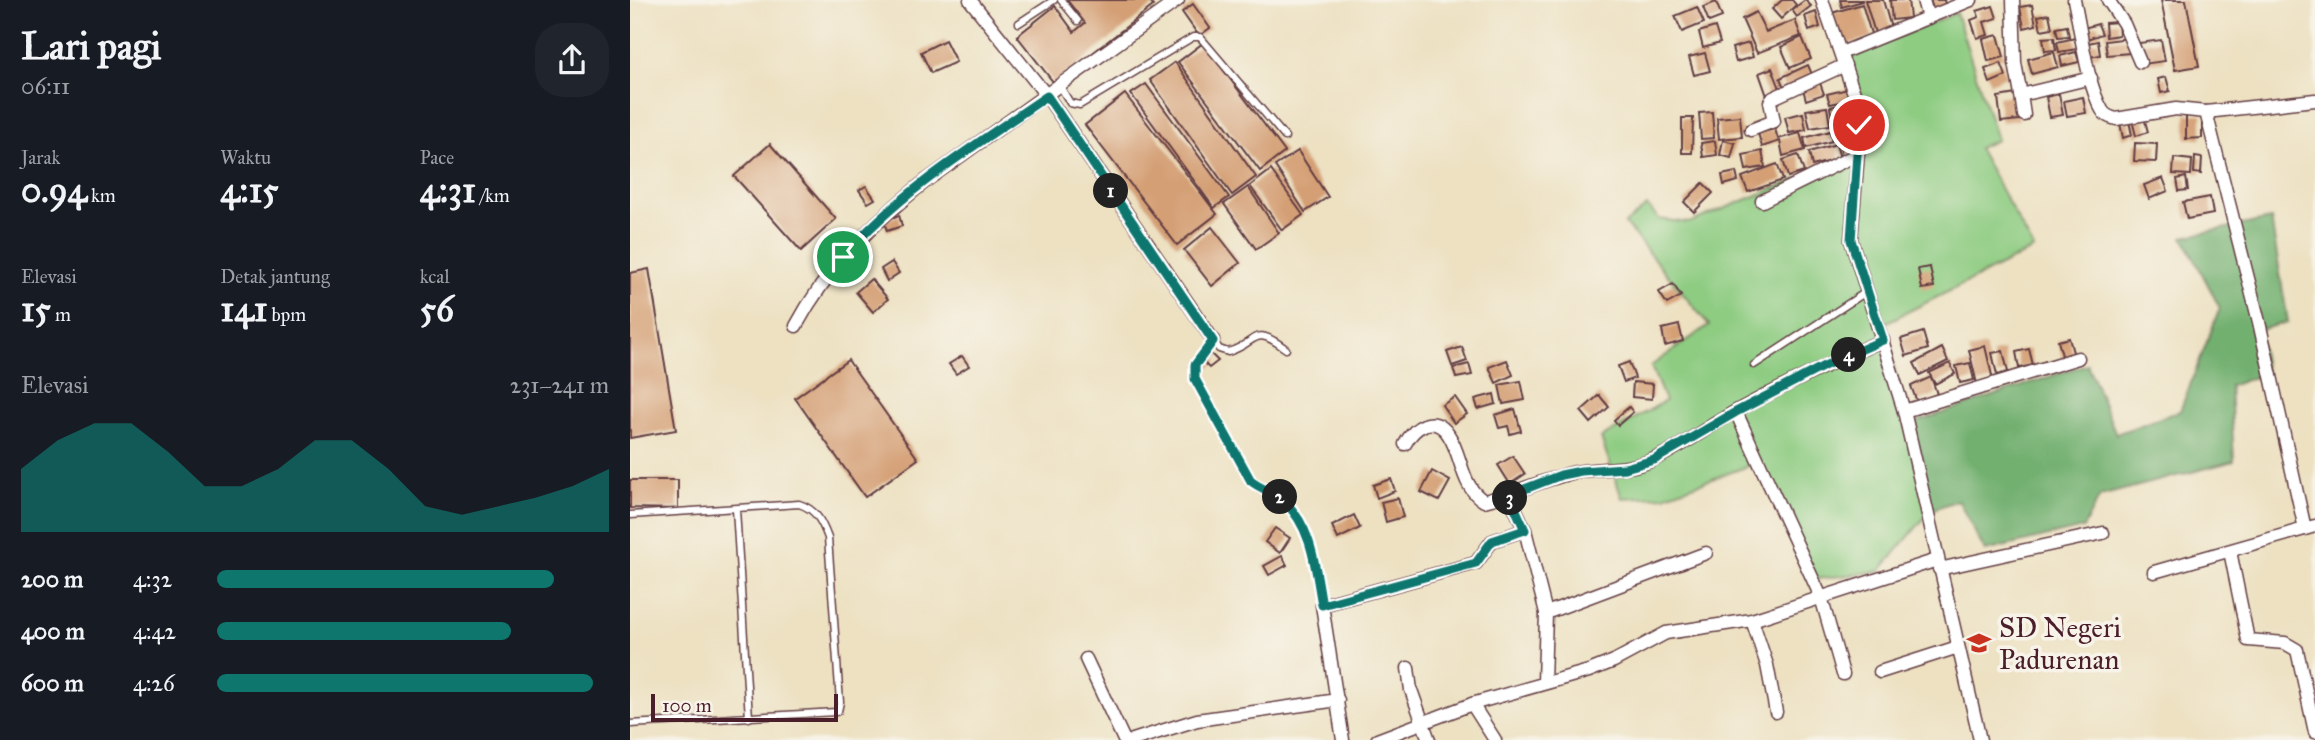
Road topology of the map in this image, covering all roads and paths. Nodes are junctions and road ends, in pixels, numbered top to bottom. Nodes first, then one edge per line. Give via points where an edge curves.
1 (970, 0) edge
2 (1054, 0) edge
3 (1061, 0) edge
4 (1178, 0) edge
5 (1822, 0) edge
6 (1923, 0) edge
7 (1971, 0) edge
8 (2013, 0) edge
9 (2074, 0) edge
10 (2108, 0) edge
11 (1928, 18) junction
12 (1078, 21) dead end
13 (1019, 23) dead end
14 (1843, 59) junction
15 (2140, 62) dead end
16 (2091, 78) junction
17 (1060, 86) junction
18 (2021, 95) junction
19 (1047, 96) junction
20 (2315, 100) edge
21 (2206, 112) junction
22 (2024, 115) dead end
23 (1751, 130) dead end
24 (1285, 137) dead end
25 (1858, 154) junction
26 (1762, 201) dead end
27 (1866, 292) junction
28 (796, 326) dead end
29 (1883, 340) junction
30 (1213, 341) junction
31 (1286, 349) dead end
32 (2078, 358) dead end
33 (1754, 365) dead end
34 (1904, 411) junction
35 (1736, 412) junction
36 (1405, 443) dead end
37 (1509, 495) junction
38 (736, 509) junction
39 (630, 515) edge
40 (2310, 528) edge
41 (1525, 530) junction
42 (2103, 533) dead end
43 (2230, 551) junction
44 (1706, 553) dead end
45 (1938, 565) junction
46 (2154, 572) dead end
47 (1821, 597) junction
48 (1322, 605) junction
49 (1546, 613) junction
50 (1752, 620) junction
51 (1958, 647) junction
52 (1086, 659) dead end
53 (1408, 668) dead end
54 (1880, 672) dead end
55 (1843, 674) dead end
56 (1544, 683) junction
57 (1338, 700) junction
58 (1472, 704) junction
59 (1776, 712) dead end
60 (749, 718) junction
61 (1422, 723) junction
62 (630, 724) edge
63 (2315, 732) edge
64 (1124, 740) edge
65 (1133, 740) edge
66 (1343, 740) edge
67 (1377, 740) edge
68 (1429, 740) edge
69 (1495, 740) edge
70 (1980, 740) edge

1 - 19 street
2 - 13 lane
3 - 12 lane
4 - 17 street
5 - 14 street
6 - 11 street
7 - 11 street
8 - 18 street
9 - 16 street
10 - 15 street via 2124,23
11 - 14 street
14 - 23 street via 1773,98 1774,121
14 - 25 street via 1858,105
16 - 18 street
16 - 21 street via 2102,111 2109,117 2176,109
17 - 19 street
17 - 24 lane via 1070,103 1080,105 1200,37
18 - 22 street
19 - 28 street via 885,214 821,284
19 - 30 street
20 - 21 street
21 - 40 street
25 - 26 street
25 - 27 street via 1851,240
27 - 29 street
27 - 33 lane
29 - 34 street
29 - 35 street
30 - 31 lane via 1228,352 1262,336
30 - 48 lane via 1195,365 1195,379 1251,481 1282,499 1305,528
32 - 34 street
34 - 45 street
35 - 37 street via 1640,466 1561,475
35 - 47 street
36 - 37 street via 1424,424 1444,429 1474,494 1484,501
37 - 41 street
38 - 39 lane
38 - 60 lane
38 - 60 lane via 799,505 819,517 828,538 839,688 835,712
40 - 43 street
41 - 48 street via 1492,541 1476,563
41 - 49 street
42 - 45 street
43 - 46 street
43 - 63 street via 2248,640 2285,643 2297,650
44 - 49 street
45 - 47 street
45 - 51 street
47 - 50 street
47 - 55 street
48 - 57 street
49 - 56 street
50 - 56 street via 1666,633 1614,661
50 - 59 street
51 - 54 street
51 - 70 street
52 - 64 street
53 - 61 street
56 - 58 street
57 - 65 street via 1197,720
57 - 66 street
58 - 61 street
58 - 69 street
60 - 62 lane
61 - 67 street
61 - 68 street

